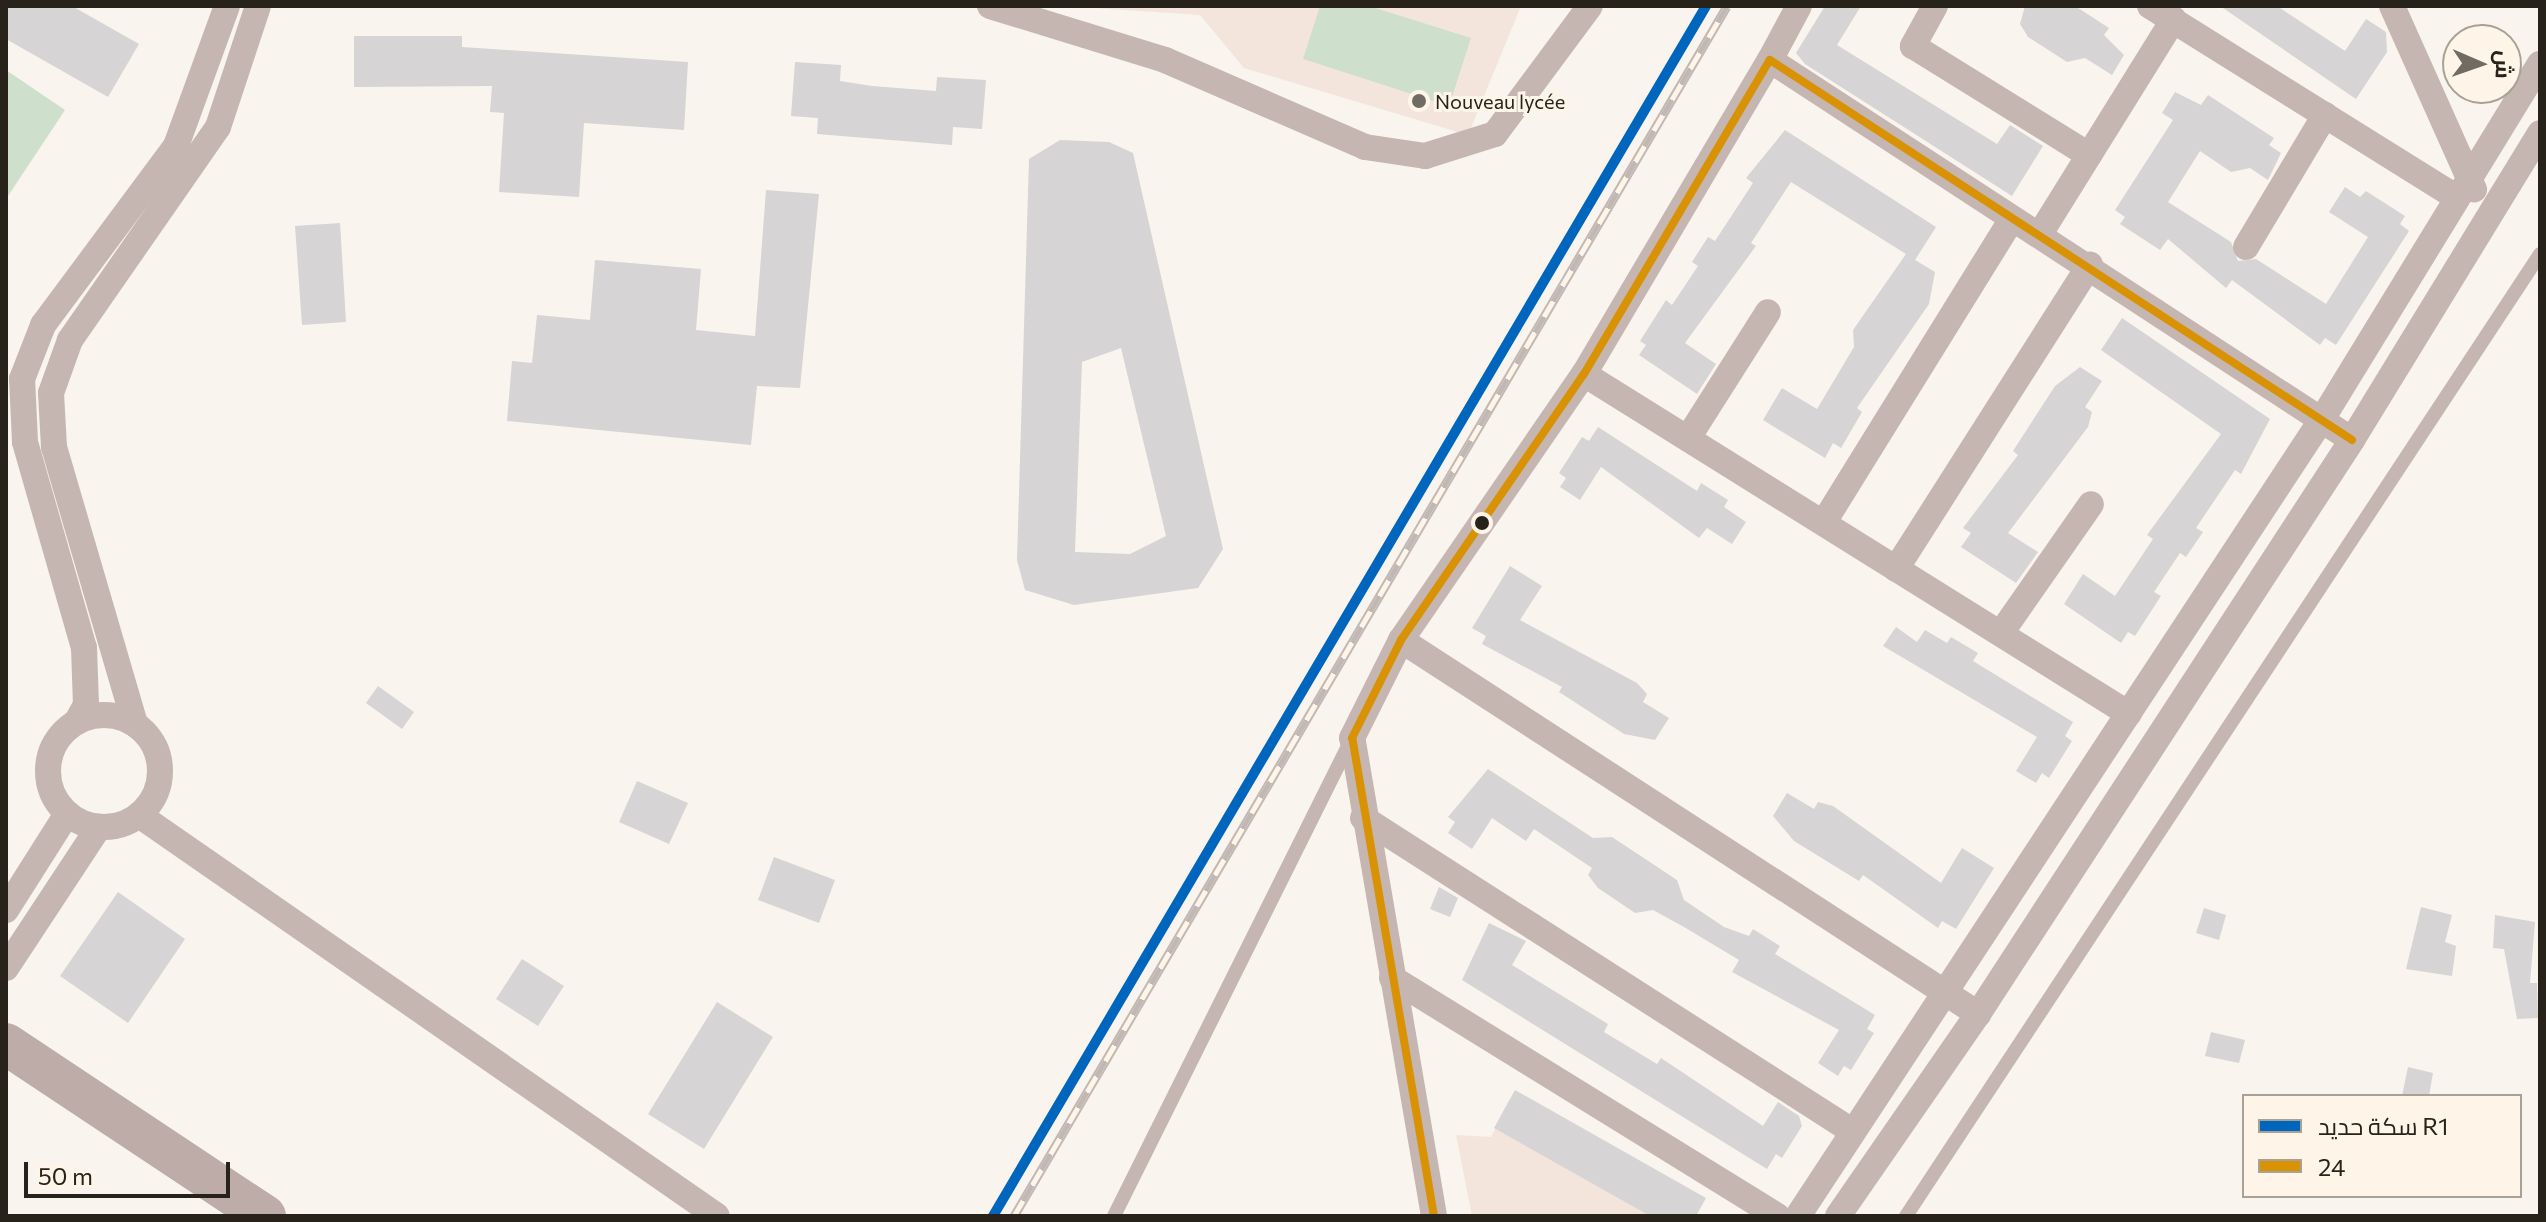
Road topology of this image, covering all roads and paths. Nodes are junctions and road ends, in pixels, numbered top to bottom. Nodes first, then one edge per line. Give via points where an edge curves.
1 (227, 6) edge
2 (258, 6) edge
3 (990, 6) edge
4 (1590, 6) edge
5 (1799, 6) edge
6 (1935, 6) edge
7 (2150, 6) edge
8 (2392, 6) edge
9 (2174, 19) junction
10 (1770, 60) junction
11 (2540, 64) edge
12 (2325, 115) junction
13 (2540, 133) edge
14 (2089, 155) junction
15 (2464, 189) junction
16 (2486, 218) junction
17 (2012, 219) junction
18 (2040, 234) junction
19 (2246, 247) dead end
20 (2540, 254) edge
21 (2090, 265) junction
22 (1768, 312) dead end
23 (1584, 374) junction
24 (2324, 416) junction
25 (1688, 438) junction
26 (2352, 440) junction
27 (2091, 504) dead end
28 (1824, 522) junction
29 (1896, 569) junction
30 (2001, 633) junction
31 (1401, 640) junction
32 (2129, 714) junction
33 (77, 721) junction
34 (135, 724) junction
35 (1352, 738) junction
36 (67, 814) junction
37 (139, 815) junction
38 (1363, 818) junction
39 (99, 827) junction
40 (6, 910) edge
41 (6, 968) edge
42 (1392, 978) junction
43 (1945, 990) junction
44 (1978, 1014) junction
45 (6, 1044) edge
46 (1852, 1131) junction
47 (265, 1216) edge
48 (717, 1216) edge
49 (1114, 1216) edge
50 (1434, 1216) edge
51 (1777, 1216) edge
52 (1798, 1216) edge
53 (1838, 1216) edge
54 (1906, 1216) edge

1 - 33 street via 176,146 43,325 22,379 25,442 84,648 86,705
2 - 34 street via 218,127 70,340 51,393 54,447
3 - 4 street via 1165,60 1365,147 1425,156 1495,134
5 - 10 street
6 - 14 street via 1913,46
7 - 9 street
8 - 15 street
9 - 12 street
9 - 14 street
10 - 17 street
10 - 23 street
11 - 15 street
12 - 15 street
12 - 19 street
13 - 16 street
14 - 18 street
15 - 16 street
15 - 24 street
16 - 26 street
17 - 18 street
17 - 28 street
18 - 21 street
20 - 54 lane
21 - 24 street
21 - 29 street
22 - 25 street
23 - 25 street
23 - 31 street
24 - 26 street
24 - 32 street
25 - 28 street
26 - 44 street
27 - 30 street
28 - 29 street
29 - 30 street
30 - 32 street
31 - 35 street
31 - 43 street
32 - 43 street
33 - 34 street via 107,714
33 - 36 street via 52,747 48,765 49,783
34 - 37 street via 160,768
35 - 38 street
35 - 49 lane
36 - 39 street
36 - 40 street
37 - 39 street
37 - 48 street
38 - 42 street
38 - 46 street
39 - 41 street
42 - 50 street
42 - 51 street
43 - 44 street
43 - 46 street
44 - 53 street
45 - 47 main road
46 - 52 street

